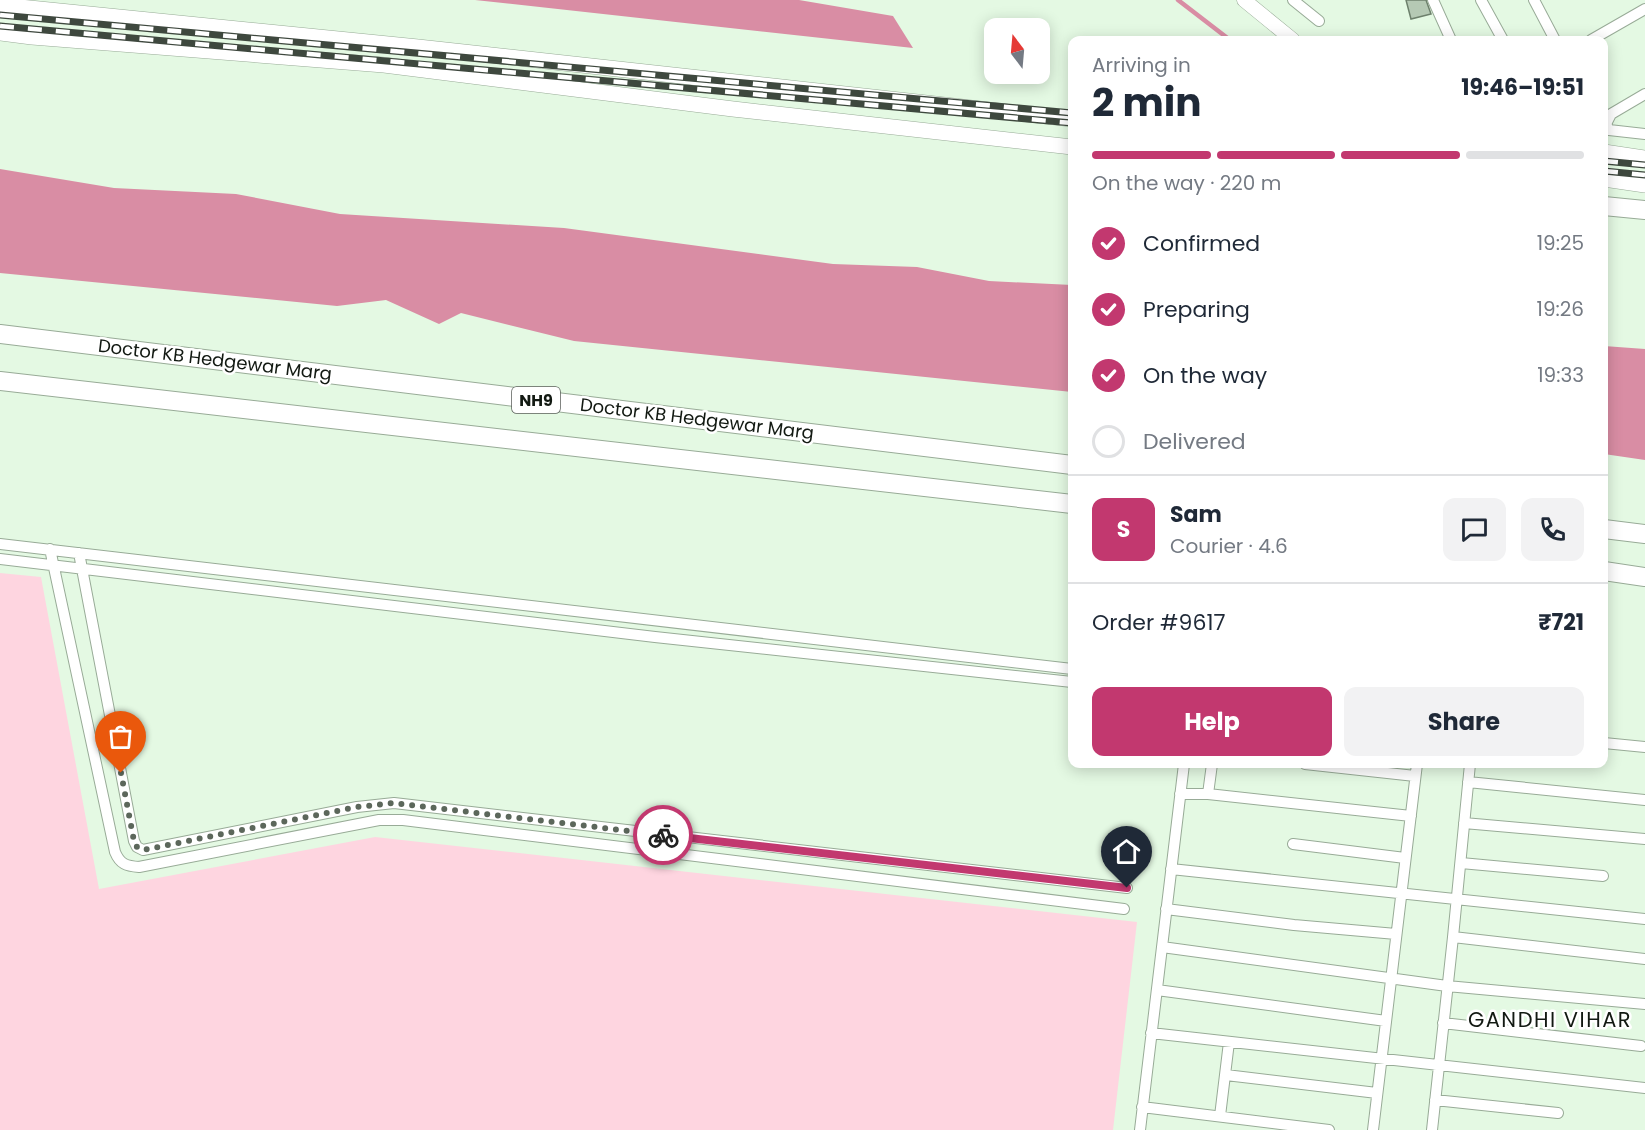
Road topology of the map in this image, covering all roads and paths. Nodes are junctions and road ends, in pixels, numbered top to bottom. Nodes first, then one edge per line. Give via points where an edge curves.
1 (1244, 0) edge
2 (1293, 0) edge
3 (1433, 0) edge
4 (1482, 0) edge
5 (1534, 0) edge
6 (1640, 0) edge
7 (0, 5) edge
8 (1645, 9) edge
9 (1319, 21) dead end
10 (0, 33) edge
11 (1288, 36) edge
12 (1449, 36) edge
13 (1501, 36) edge
14 (1553, 36) edge
15 (1598, 36) edge
16 (1645, 94) edge
17 (1068, 119) edge
18 (1608, 119) edge
19 (1608, 128) edge
20 (1645, 134) edge
21 (1068, 147) edge
22 (1608, 153) edge
23 (1645, 158) edge
24 (1608, 180) edge
25 (1645, 185) edge
26 (1608, 207) edge
27 (1645, 210) edge
28 (0, 334) edge
29 (0, 381) edge
30 (1068, 465) edge
31 (1068, 504) edge
32 (1608, 529) edge
33 (1645, 534) edge
34 (0, 544) edge
35 (50, 549) junction
36 (80, 553) junction
37 (0, 559) edge
38 (54, 565) junction
39 (82, 569) junction
40 (1608, 572) edge
41 (1645, 577) edge
42 (1068, 669) edge
43 (1068, 682) edge
44 (1608, 743) edge
45 (1645, 747) edge
46 (1183, 768) edge
47 (1211, 768) edge
48 (1342, 768) edge
49 (1416, 768) edge
50 (1470, 768) edge
51 (1415, 776) junction
52 (1468, 782) junction
53 (1180, 794) junction
54 (1208, 794) junction
55 (1645, 800) edge
56 (1411, 816) junction
57 (1464, 823) junction
58 (1645, 839) edge
59 (1293, 844) dead end
60 (1406, 858) junction
61 (1461, 863) junction
62 (1171, 868) junction
63 (1603, 876) dead end
64 (1127, 888) dead end
65 (1401, 892) junction
66 (1456, 899) junction
67 (1124, 909) dead end
68 (1166, 909) junction
69 (1645, 919) edge
70 (1396, 934) junction
71 (1453, 937) junction
72 (1162, 948) junction
73 (1645, 959) edge
74 (1391, 979) junction
75 (1447, 986) junction
76 (1156, 990) junction
77 (1645, 1004) edge
78 (1386, 1021) junction
79 (1443, 1023) junction
80 (1151, 1033) junction
81 (1229, 1041) junction
82 (1641, 1046) dead end
83 (1381, 1058) junction
84 (1438, 1065) junction
85 (1226, 1075) junction
86 (1645, 1088) edge
87 (1377, 1093) junction
88 (1435, 1100) junction
89 (1142, 1107) junction
90 (1558, 1113) dead end
91 (1220, 1116) junction
92 (1140, 1130) edge
93 (1329, 1130) edge
94 (1373, 1130) edge
95 (1432, 1130) edge

1 - 11 street
2 - 9 street
3 - 12 street
4 - 13 street
5 - 14 street
6 - 8 street
7 - 17 main road
8 - 15 street
10 - 21 main road via 384,65
16 - 18 street
19 - 20 street
22 - 23 main road
24 - 25 main road
26 - 27 highway
28 - 30 highway, Doctor KB Hedgewar Marg / NH9
29 - 31 highway, NH9
32 - 33 highway
34 - 35 street
35 - 36 street
35 - 38 street
36 - 39 street
36 - 42 street
37 - 38 street
38 - 39 street
38 - 67 street via 115,852 126,866 139,867 379,820 403,820
39 - 43 street
39 - 64 street via 134,841 143,850 393,803
40 - 41 highway
44 - 45 street
46 - 53 street
47 - 54 street
48 - 51 street
49 - 51 street
50 - 52 street
51 - 56 street
52 - 55 street
52 - 57 street
53 - 54 street
53 - 62 street
54 - 56 street
56 - 60 street
57 - 58 street
57 - 61 street
59 - 60 street
60 - 65 street
61 - 63 street
61 - 66 street
62 - 65 street
62 - 68 street
65 - 66 street
65 - 70 street
66 - 69 street
66 - 71 street
68 - 70 street
68 - 72 street
70 - 74 street
71 - 73 street
71 - 75 street
72 - 74 street
72 - 76 street
74 - 75 street
74 - 78 street
75 - 77 street
75 - 79 street
76 - 78 street
76 - 80 street
78 - 83 street
79 - 82 street
79 - 84 street
80 - 81 street
80 - 89 street
81 - 83 street
81 - 85 street
83 - 84 street
83 - 87 street
84 - 86 street
84 - 88 street
85 - 87 street
85 - 91 street
87 - 94 street
88 - 90 street
88 - 95 street
89 - 91 street
89 - 92 street
91 - 93 street

